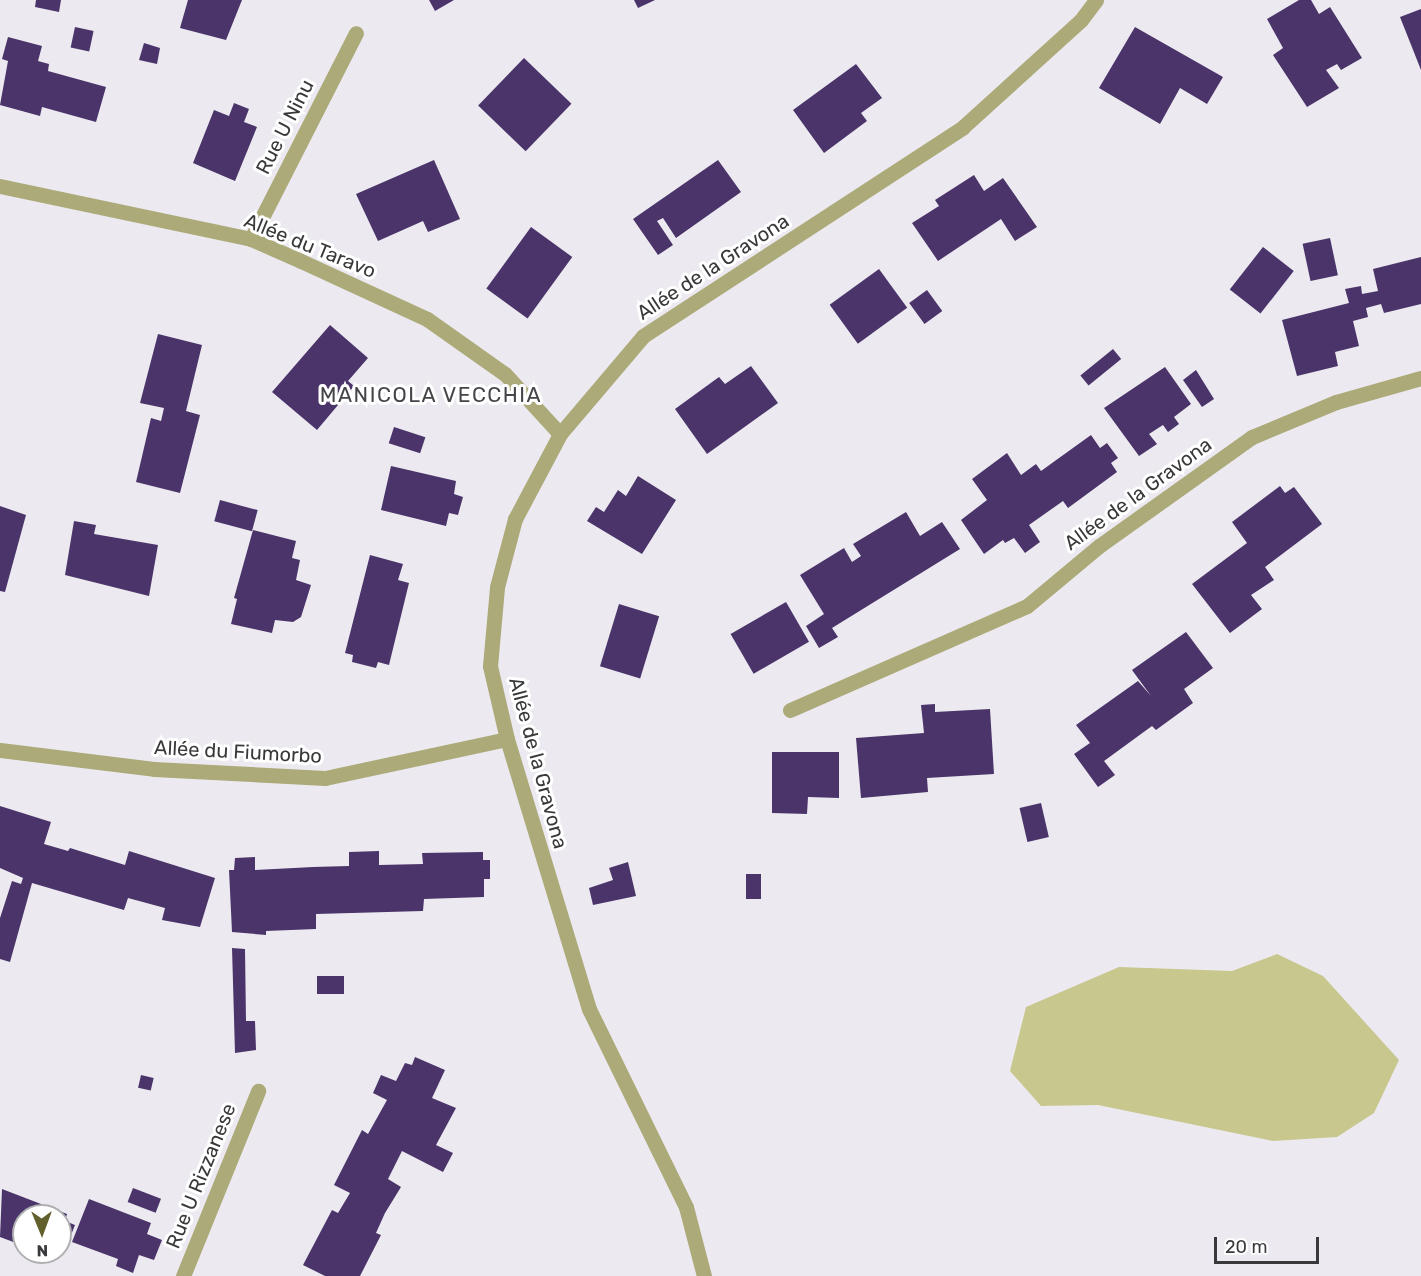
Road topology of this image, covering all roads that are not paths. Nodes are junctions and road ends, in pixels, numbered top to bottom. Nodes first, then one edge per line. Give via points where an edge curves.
1 (1096, 0) edge
2 (356, 33) dead end
3 (0, 186) edge
4 (251, 239) junction
5 (1421, 378) edge
6 (560, 434) junction
7 (790, 710) dead end
8 (507, 739) junction
9 (0, 750) edge
10 (258, 1091) dead end
11 (183, 1276) edge
12 (704, 1276) edge

1 - 6 street, Allée de la Gravona via 1081,20 963,128 643,336
2 - 4 street, Rue U Ninu
3 - 4 street, Allée du Taravo
4 - 6 street, Allée du Taravo via 427,319 505,374
5 - 7 street, Allée de la Gravona via 1336,402 1252,437 1099,546 1027,606
6 - 8 street, Allée de la Gravona via 515,519 497,587 490,666
8 - 9 street, Allée du Fiumorbo via 326,778 154,770
8 - 12 street, Allée de la Gravona via 589,1009 686,1207
10 - 11 street, Rue U Rizzanese

